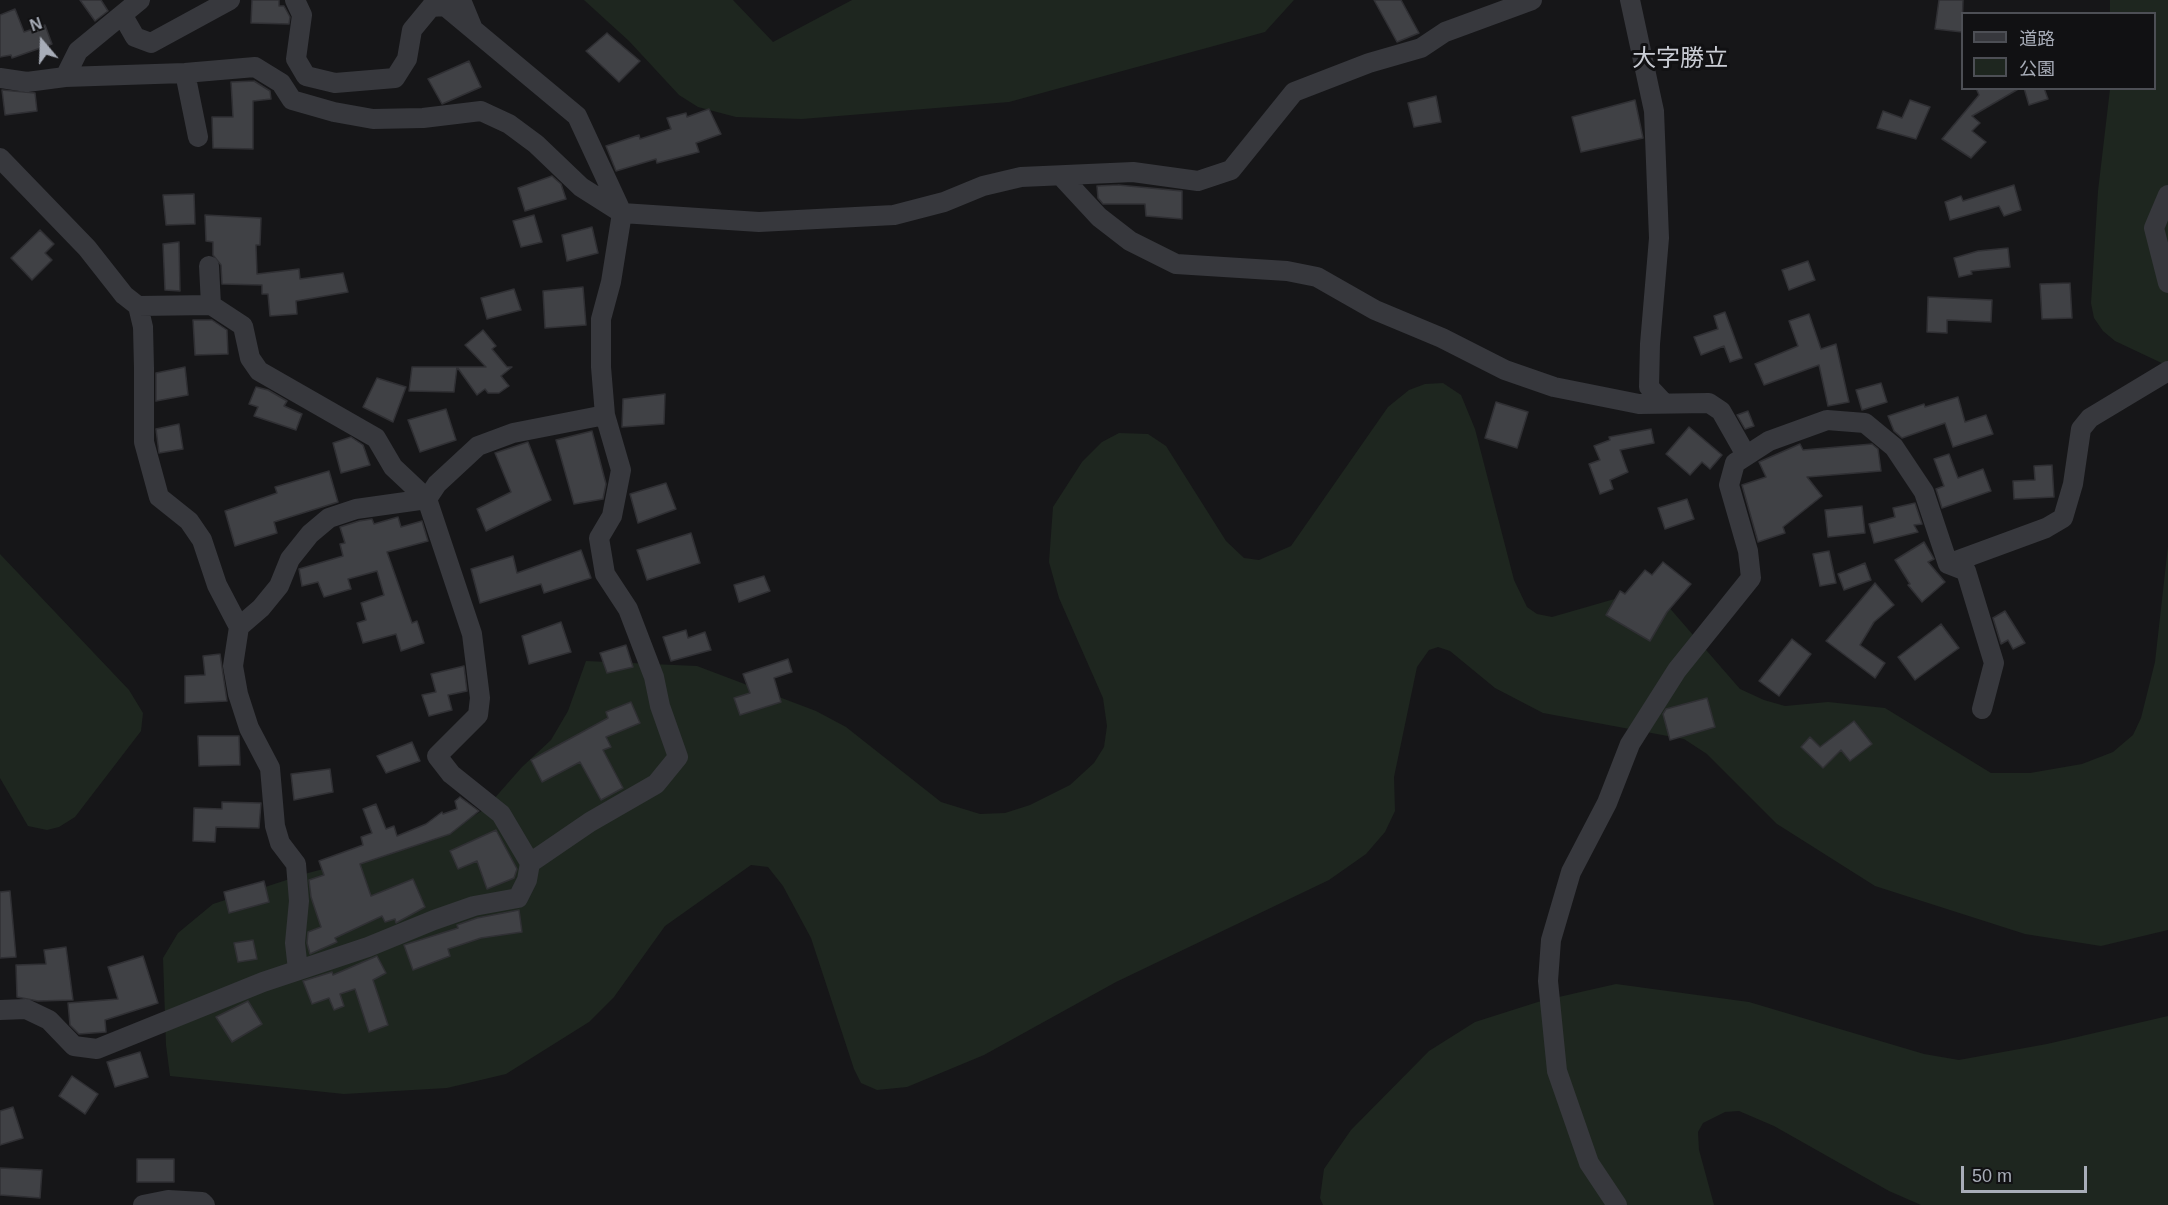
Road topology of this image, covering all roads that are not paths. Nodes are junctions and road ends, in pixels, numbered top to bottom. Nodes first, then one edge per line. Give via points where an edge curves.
1 (140, 0) edge
2 (231, 0) edge
3 (296, 0) edge
4 (461, 0) edge
5 (1532, 0) edge
6 (1630, 0) edge
7 (123, 16) junction
8 (474, 32) junction
9 (185, 73) junction
10 (65, 77) junction
11 (0, 78) edge
12 (198, 137) dead end
13 (0, 158) edge
14 (1061, 176) junction
15 (2168, 195) edge
16 (621, 213) junction
17 (208, 266) dead end
18 (2168, 283) edge
19 (211, 305) junction
20 (138, 306) junction
21 (2168, 372) edge
22 (1664, 403) junction
23 (605, 415) junction
24 (1746, 454) junction
25 (427, 499) junction
26 (1948, 564) junction
27 (239, 627) junction
28 (1982, 709) dead end
29 (530, 863) junction
30 (298, 970) junction
31 (0, 1010) edge
32 (143, 1205) edge
33 (205, 1205) edge
34 (1617, 1205) edge

1 - 7 street
2 - 7 street via 151,43 135,37
3 - 8 street via 302,15 296,58 306,76 334,83 395,78 407,59 412,30 431,7 445,6
4 - 8 street
5 - 14 street via 1445,32 1421,48 1294,92 1231,170 1198,181 1133,172
6 - 22 street via 1654,111 1659,238 1649,387
7 - 10 street via 78,51
8 - 16 street via 577,116
9 - 10 street
9 - 12 street
9 - 16 street via 255,67 281,83 292,100 373,119 481,111 527,137 580,188
10 - 11 street via 27,82
13 - 20 street
14 - 16 street via 1021,177 983,186 944,202 873,217 759,222
14 - 22 street via 1099,217 1130,241 1176,264 1287,271 1317,277 1375,310 1505,370 1554,387 1639,404
15 - 18 street via 2154,228
16 - 23 street via 602,319
17 - 19 street
19 - 20 street
19 - 25 street via 243,326 250,358 259,371 376,438 393,467
20 - 27 street via 143,327 144,442 159,497 189,521 202,540 217,585
21 - 26 street via 2090,418 2081,429 2073,484 2063,518
22 - 24 street via 1709,403 1721,411
23 - 25 street via 513,433 478,446 437,484
23 - 29 street via 621,470 612,516 599,538 605,574 628,609 678,757 656,784
24 - 26 street via 1769,441 1827,420 1865,423 1894,447 1924,492
24 - 34 street via 1735,463 1729,485 1748,551 1751,578 1677,670 1630,744 1607,803 1571,873 1551,940 1548,981 1557,1071 1589,1162
25 - 27 street via 356,509 329,518 290,559 279,586 261,608
25 - 29 street via 472,634 480,698 478,715 438,756 451,774 501,814
26 - 28 street via 1966,571 1994,663
27 - 30 street via 233,666 238,694 249,728 270,768 280,843 296,864
29 - 30 street via 518,897 474,906
30 - 31 street via 97,1049 74,1046 49,1020 26,1009
32 - 33 street via 168,1200

